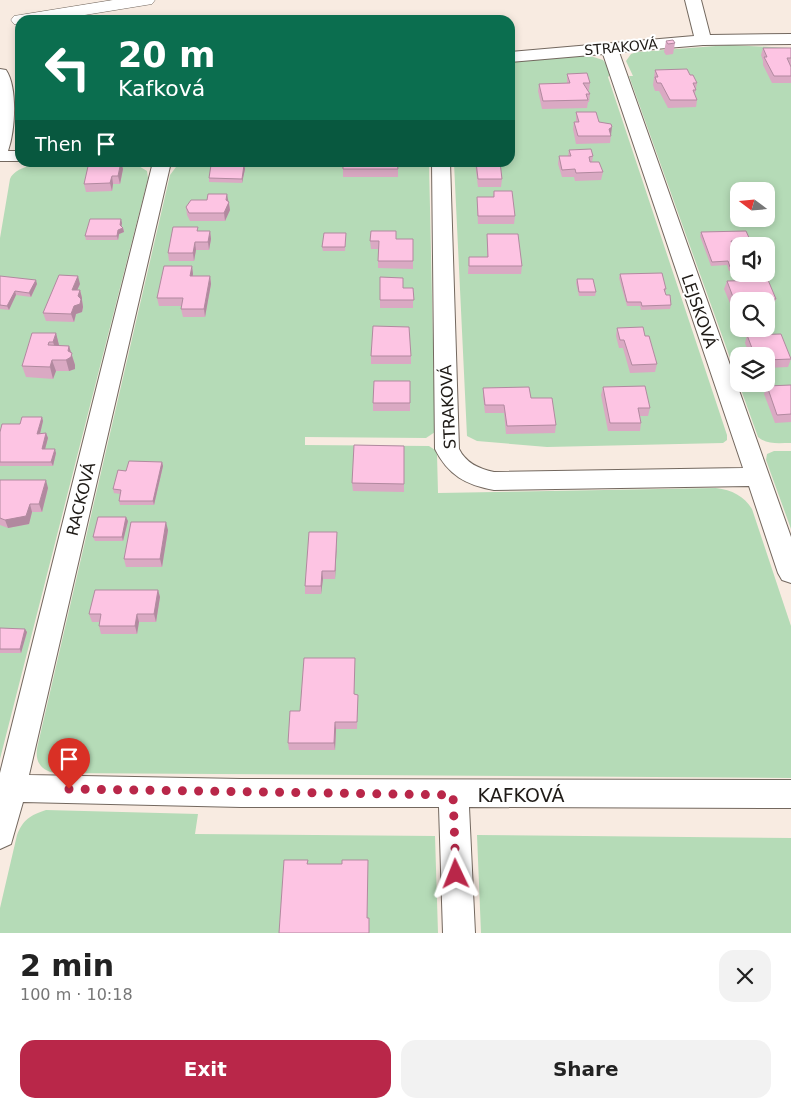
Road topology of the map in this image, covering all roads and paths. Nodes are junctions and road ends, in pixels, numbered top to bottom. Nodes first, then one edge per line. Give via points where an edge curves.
1 (146, 0) edge
2 (692, 0) edge
3 (52, 15) edge
4 (15, 21) edge
5 (0, 23) edge
6 (791, 39) edge
7 (703, 40) junction
8 (609, 48) junction
9 (515, 57) edge
10 (0, 74) edge
11 (0, 149) edge
12 (0, 156) edge
13 (15, 156) edge
14 (161, 167) edge
15 (441, 167) edge
16 (756, 477) junction
17 (791, 573) edge
18 (12, 788) junction
19 (791, 794) edge
20 (453, 795) junction
21 (0, 834) edge
22 (459, 933) edge

1 - 3 street
2 - 7 street
4 - 5 street
6 - 7 street, STRAKOVÁ
7 - 8 street, STRAKOVÁ
8 - 9 street, STRAKOVÁ
8 - 16 street, LEJSKOVÁ
10 - 11 street via 6,92
12 - 13 street
14 - 18 street, RACKOVÁ
15 - 16 street, STRAKOVÁ via 447,449 457,466 477,478 494,481
16 - 17 street, LEJSKOVÁ
18 - 20 street, KAFKOVÁ
18 - 21 street, RACKOVÁ
19 - 20 street, KAFKOVÁ
20 - 22 street

